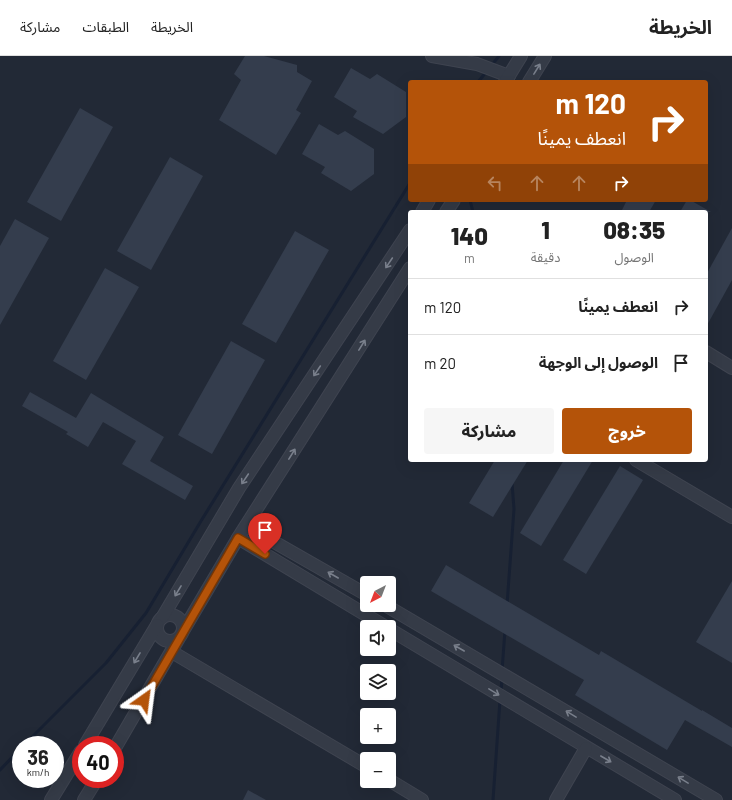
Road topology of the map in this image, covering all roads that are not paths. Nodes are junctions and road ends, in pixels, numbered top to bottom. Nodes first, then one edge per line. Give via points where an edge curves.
1 (432, 56) edge
2 (521, 56) edge
3 (545, 56) edge
4 (507, 79) edge
5 (530, 80) edge
6 (408, 233) edge
7 (408, 271) edge
8 (708, 353) edge
9 (732, 368) edge
10 (639, 462) edge
11 (732, 517) edge
12 (246, 526) junction
13 (238, 538) junction
14 (360, 591) edge
15 (396, 612) edge
16 (374, 620) edge
17 (160, 621) junction
18 (396, 633) edge
19 (181, 634) junction
20 (172, 652) junction
21 (90, 736) edge
22 (122, 736) edge
23 (586, 748) junction
24 (360, 763) edge
25 (72, 766) edge
26 (396, 784) edge
27 (91, 788) edge
28 (51, 800) edge
29 (84, 800) edge
30 (422, 800) edge
31 (556, 800) edge
32 (676, 800) edge
33 (716, 800) edge

1 - 4 street via 477,64
2 - 4 street
5 -> 3 street
6 -> 17 street via 239,488
12 -> 7 street
8 - 9 street
10 - 11 street
12 - 13 street
14 -> 12 street
13 - 16 street
13 - 19 street
33 -> 15 street
17 - 19 street via 166,616 175,616 182,622
17 - 19 street via 158,633 163,640 172,642
17 -> 21 street
18 -> 23 street
19 - 20 street
20 - 22 street
20 - 24 street
23 - 31 street
23 -> 32 street
25 - 28 street
26 - 30 street
27 - 29 street

